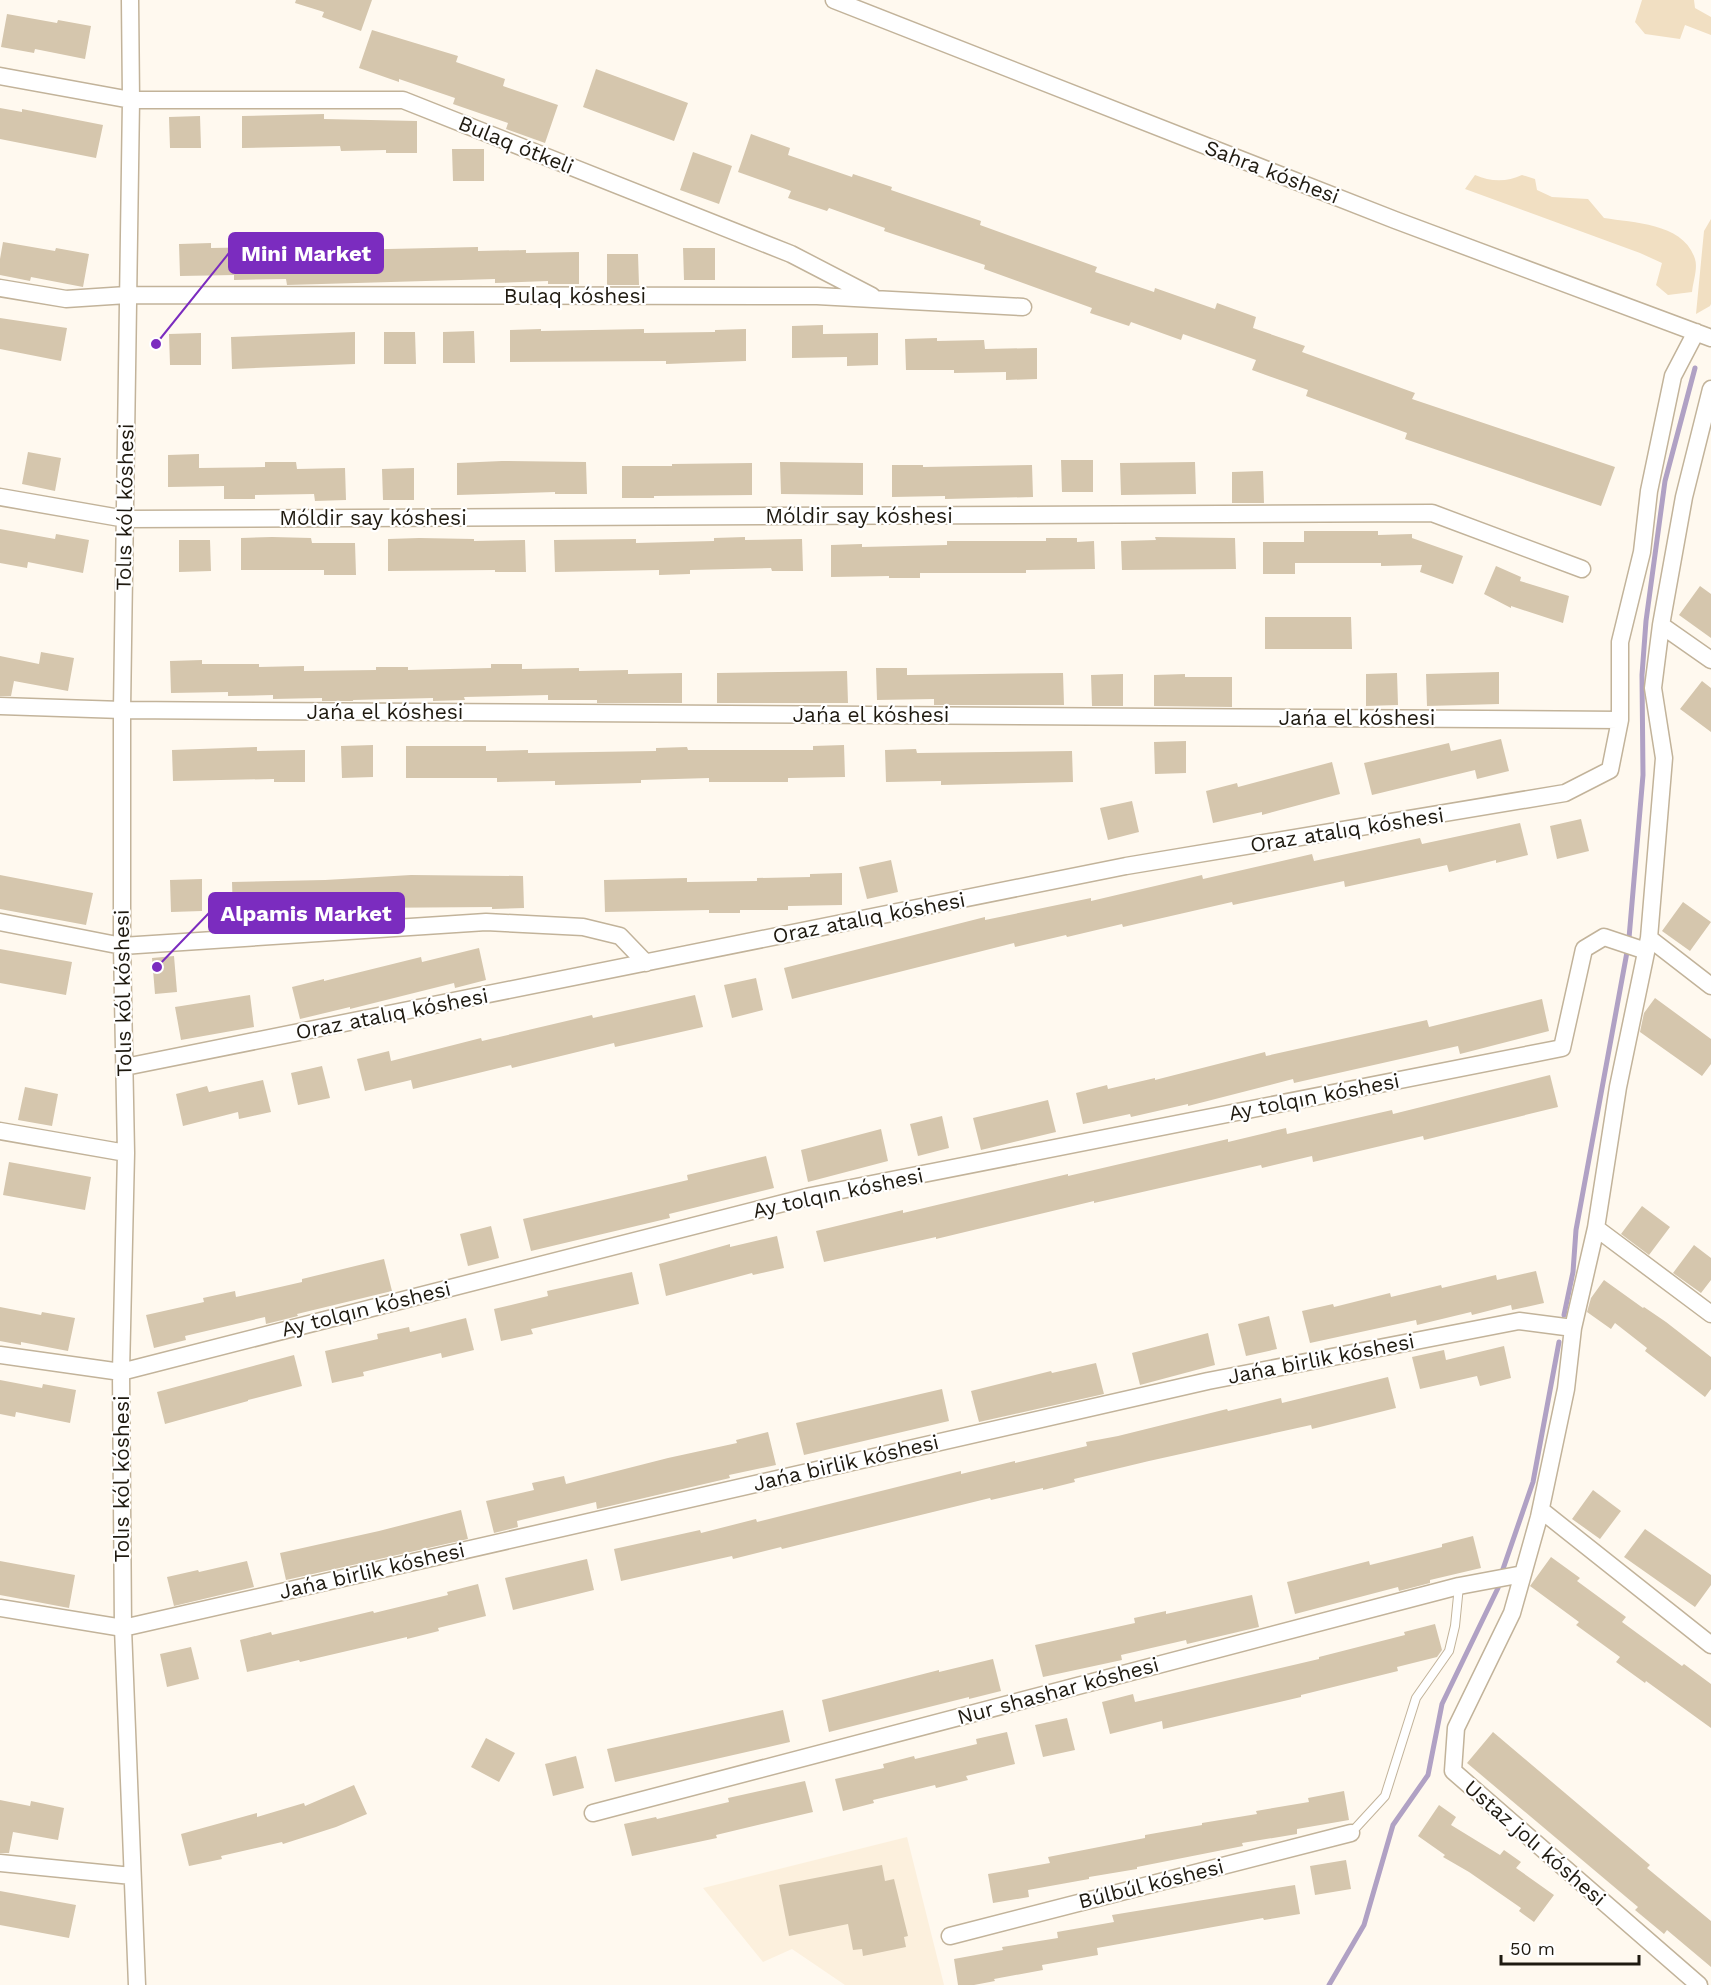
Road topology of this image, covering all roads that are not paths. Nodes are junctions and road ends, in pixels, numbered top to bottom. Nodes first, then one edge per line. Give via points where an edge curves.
1 (130, 0) edge
2 (834, 0) edge
3 (0, 76) edge
4 (131, 100) junction
5 (0, 288) edge
6 (127, 295) junction
7 (878, 300) junction
8 (1023, 307) dead end
9 (1703, 335) edge
10 (1711, 389) edge
11 (0, 497) edge
12 (126, 519) junction
13 (1582, 569) dead end
14 (1661, 625) junction
15 (1711, 660) edge
16 (0, 706) edge
17 (122, 710) junction
18 (1620, 720) junction
19 (0, 922) edge
20 (1647, 945) junction
21 (122, 946) junction
22 (646, 963) junction
23 (1711, 986) edge
24 (125, 1067) junction
25 (0, 1131) edge
26 (126, 1153) junction
27 (1596, 1228) junction
28 (1711, 1314) edge
29 (1573, 1328) junction
30 (0, 1355) edge
31 (121, 1372) junction
32 (1541, 1510) junction
33 (1523, 1574) junction
34 (1460, 1586) junction
35 (0, 1608) edge
36 (123, 1628) junction
37 (1711, 1645) edge
38 (593, 1813) dead end
39 (1351, 1833) joint
40 (0, 1863) edge
41 (132, 1876) junction
42 (950, 1936) dead end
43 (137, 1985) edge
44 (1699, 1985) edge

1 - 4 street, Tolıs kól kóshesi
2 - 9 street, Sahra kóshesi via 1384,216
3 - 4 street, Bulaq ótkeli
4 - 6 street, Tolıs kól kóshesi
4 - 7 street, Bulaq ótkeli via 404,100 791,254
5 - 6 street, Bulaq kóshesi via 66,299
6 - 7 street, Bulaq kóshesi via 817,296
6 - 12 street, Tolıs kól kóshesi
7 - 8 street, Bulaq kóshesi
9 - 18 street via 1673,376 1649,491 1642,552 1620,642
10 - 14 street via 1684,496
11 - 12 street, Móldir say kóshesi
12 - 13 street, Móldir say kóshesi via 1432,513
12 - 17 street, Tolıs kól kóshesi
14 - 15 street
14 - 20 street via 1653,688 1664,758
16 - 17 street, Jańa el kóshesi
17 - 18 street, Jańa el kóshesi
17 - 21 street, Tolıs kól kóshesi
18 - 22 street, Oraz atalıq kóshesi via 1610,770 1565,794 1126,866
19 - 21 street
20 - 23 street
20 - 27 street via 1618,1087
20 - 31 street, Ay tolqın kóshesi via 1604,937 1584,949 1562,1048 811,1196
21 - 22 street via 486,922 583,927 620,936
21 - 24 street, Tolıs kól kóshesi
22 - 24 street, Oraz atalıq kóshesi
24 - 26 street, Tolıs kól kóshesi
25 - 26 street
26 - 31 street, Tolıs kól kóshesi
27 - 28 street
27 - 29 street
29 - 32 street via 1566,1389
29 - 36 street, Jańa birlik kóshesi via 1519,1321 1208,1381
30 - 31 street
31 - 36 street, Tolıs kól kóshesi
32 - 33 street
32 - 37 street
33 - 34 street, Nur shashar kóshesi
33 - 44 street, Ustaz jolı kóshesi via 1512,1613 1456,1728 1454,1771
34 - 38 street, Nur shashar kóshesi
34 - 39 lane via 1449,1652 1416,1698 1385,1796
35 - 36 street
36 - 41 street, Tolıs kól kóshesi
39 - 42 street, Búlbúl kóshesi
40 - 41 street
41 - 43 street, Tolıs kól kóshesi

